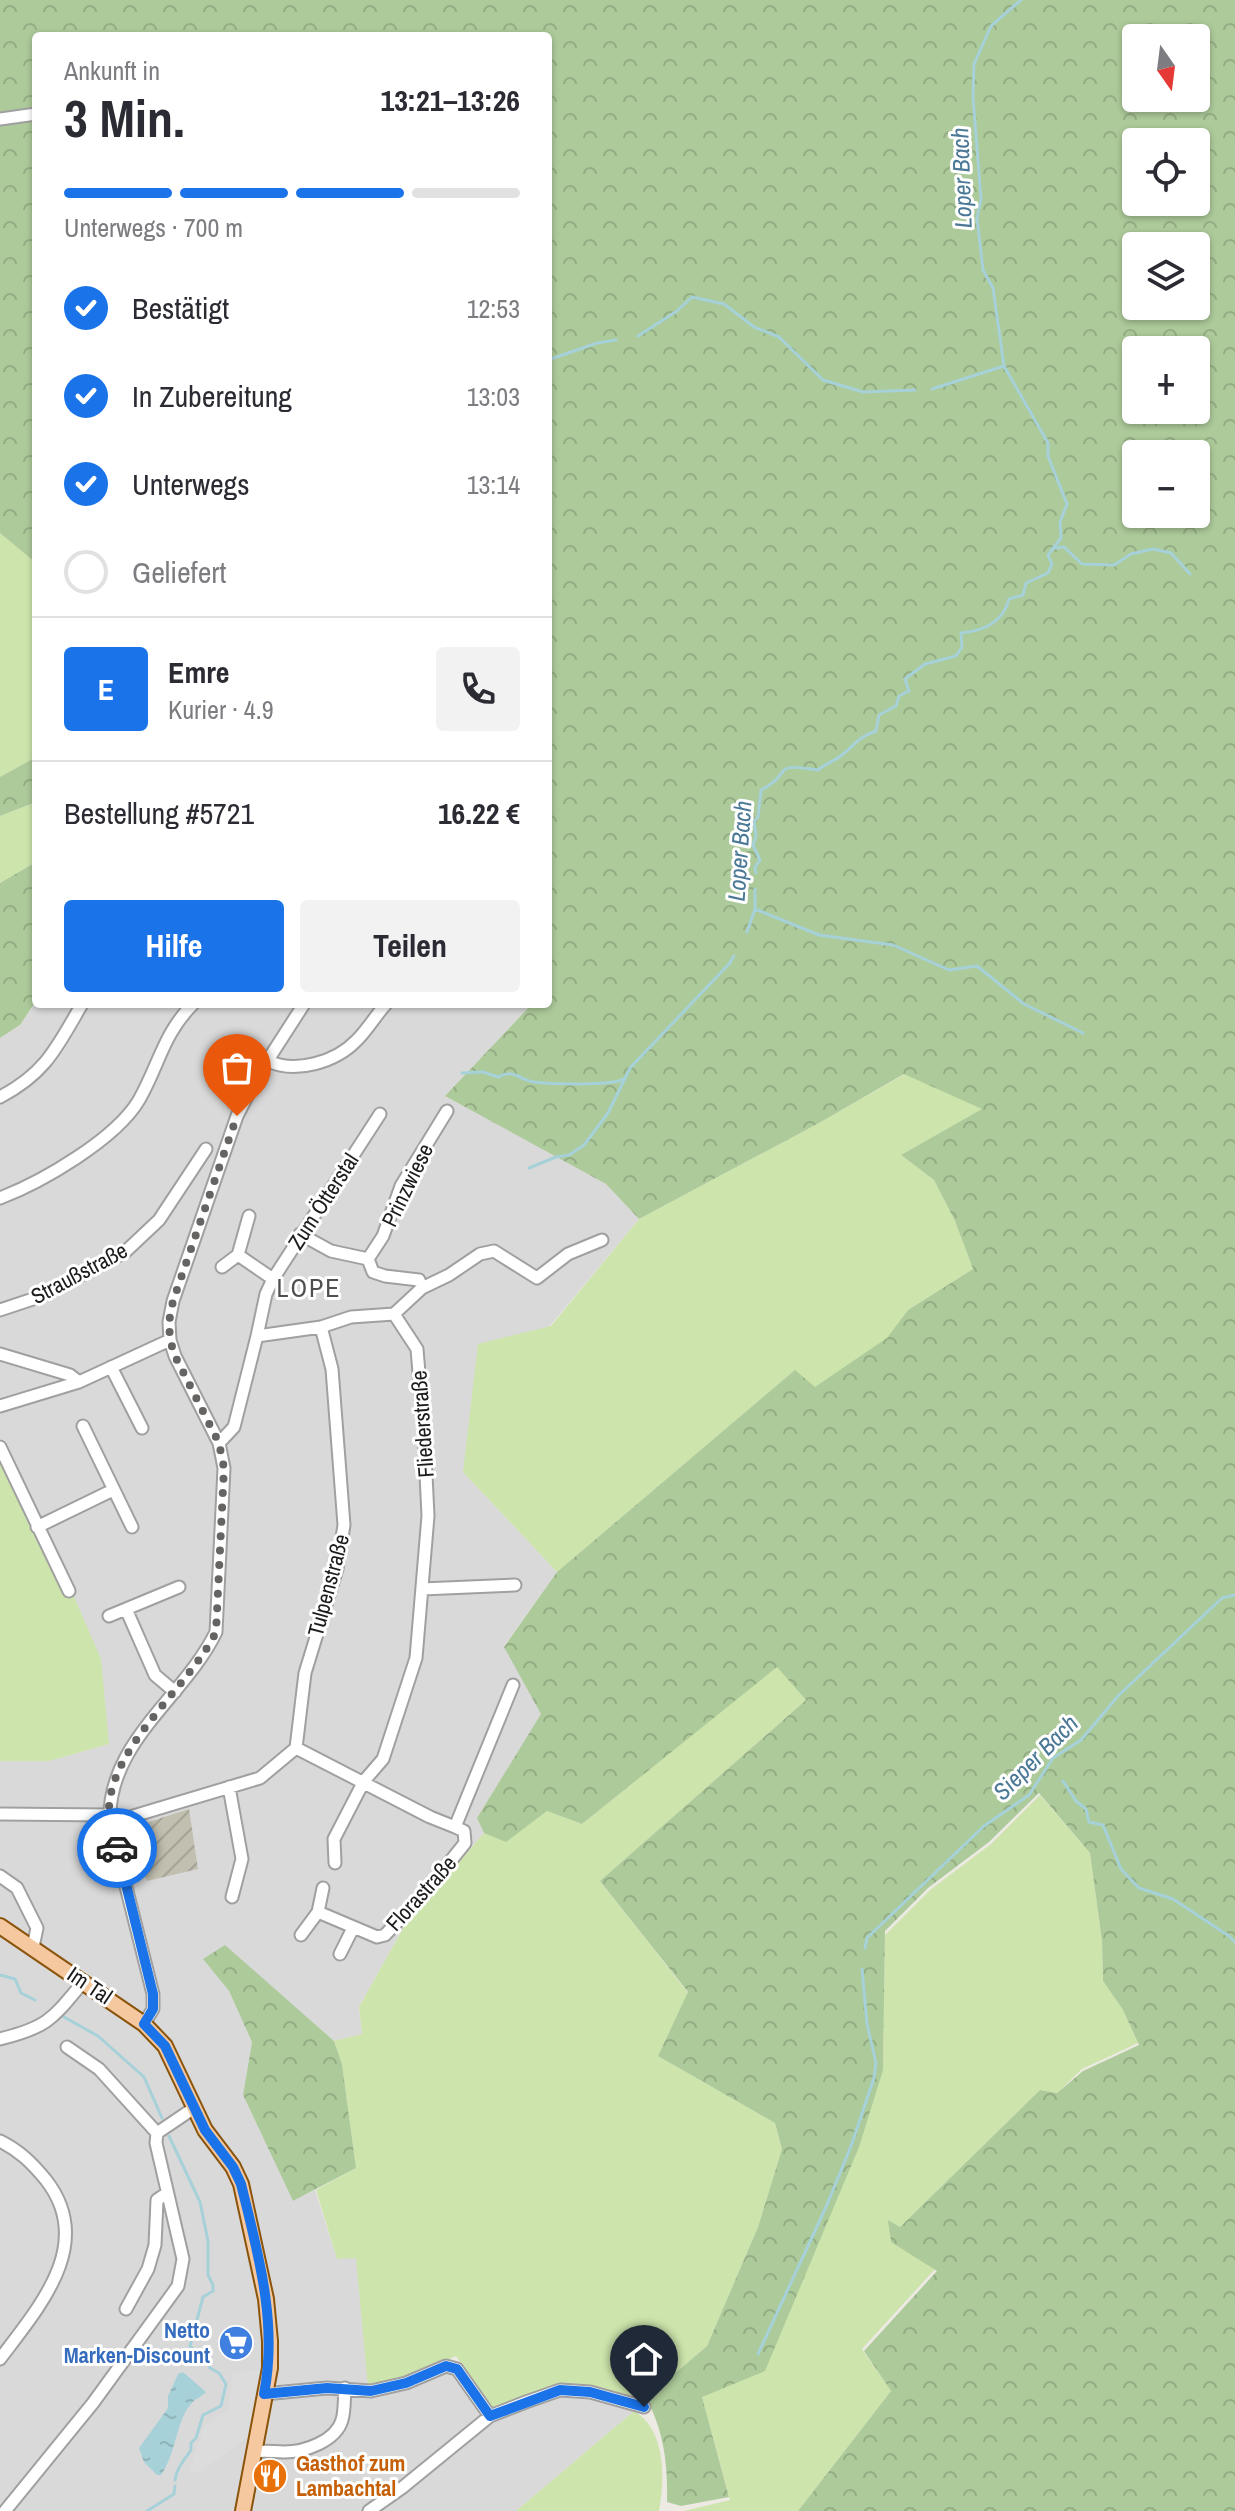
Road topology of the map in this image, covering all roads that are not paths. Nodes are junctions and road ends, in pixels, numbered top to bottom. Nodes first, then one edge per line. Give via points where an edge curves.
1 (32, 115) edge
2 (0, 119) edge
3 (80, 1008) edge
4 (189, 1008) edge
5 (301, 1008) edge
6 (383, 1008) edge
7 (268, 1061) junction
8 (0, 1097) edge
9 (447, 1111) dead end
10 (380, 1114) dead end
11 (206, 1149) dead end
12 (0, 1198) edge
13 (249, 1216) dead end
14 (300, 1234) junction
15 (602, 1240) dead end
16 (238, 1255) junction
17 (368, 1259) junction
18 (222, 1267) dead end
19 (273, 1279) junction
20 (422, 1288) junction
21 (0, 1310) edge
22 (394, 1314) junction
23 (321, 1327) junction
24 (257, 1336) junction
25 (170, 1340) junction
26 (0, 1354) edge
27 (111, 1367) junction
28 (79, 1382) junction
29 (0, 1406) edge
30 (83, 1426) dead end
31 (142, 1428) dead end
32 (219, 1443) junction
33 (0, 1447) edge
34 (113, 1490) junction
35 (37, 1527) junction
36 (132, 1527) dead end
37 (515, 1585) dead end
38 (179, 1587) dead end
39 (422, 1589) junction
40 (69, 1591) dead end
41 (126, 1609) junction
42 (109, 1616) dead end
43 (513, 1685) dead end
44 (175, 1692) junction
45 (296, 1748) junction
46 (364, 1781) junction
47 (229, 1787) junction
48 (0, 1814) edge
49 (110, 1819) junction
50 (455, 1827) junction
51 (335, 1863) dead end
52 (0, 1876) edge
53 (323, 1888) dead end
54 (232, 1897) dead end
55 (318, 1912) junction
56 (0, 1926) edge
57 (353, 1928) junction
58 (301, 1935) dead end
59 (33, 1947) junction
60 (340, 1954) dead end
61 (84, 1981) junction
62 (144, 2024) junction
63 (0, 2039) edge
64 (67, 2047) dead end
65 (194, 2108) junction
66 (157, 2133) junction
67 (0, 2141) edge
68 (167, 2193) junction
69 (126, 2309) dead end
70 (0, 2359) edge
71 (345, 2388) junction
72 (264, 2394) junction
73 (644, 2407) dead end
74 (490, 2416) junction
75 (253, 2452) junction
76 (5, 2511) edge
77 (243, 2511) edge
78 (369, 2511) edge

1 - 2 street
3 - 8 street via 49,1060 24,1085
4 - 12 street via 176,1020 139,1100 115,1131
5 - 7 street
6 - 7 street via 356,1041 330,1059 280,1067
7 - 25 street via 237,1116 173,1301
9 - 17 street, Prinzwiese via 401,1186 383,1236
10 - 14 street, Zum Ötterstal
11 - 21 street, Straußstraße via 159,1220 125,1252 39,1297
13 - 16 street
14 - 17 street via 331,1251
14 - 19 street, Zum Ötterstal
15 - 20 street via 568,1254 537,1278 494,1251
16 - 18 street
16 - 19 street
17 - 20 street via 373,1272 419,1280
19 - 24 street, Zum Ötterstal
20 - 22 street
22 - 23 street via 351,1317
22 - 39 street, Fliederstraße via 417,1349 428,1516
23 - 24 street
23 - 45 street, Tulpenstraße via 332,1369 344,1525 337,1569 305,1673
24 - 32 street via 234,1427
25 - 27 street
25 - 32 street
26 - 28 street
27 - 28 street
27 - 31 street
28 - 29 street
30 - 34 street
32 - 44 street via 224,1468 216,1632
33 - 35 street
34 - 35 street
34 - 36 street
35 - 40 street
37 - 39 street
38 - 41 street
39 - 46 street, Fliederstraße via 416,1658 383,1759
41 - 42 street
41 - 44 street via 155,1675
43 - 50 street, Florastraße
44 - 49 street via 122,1762
45 - 46 street, Florastraße
45 - 47 street via 260,1778
46 - 50 street, Florastraße
46 - 51 street via 334,1839
47 - 49 street
47 - 54 street via 242,1859
48 - 49 street
49 - 62 street via 153,1994 153,2009
50 - 57 street, Florastraße via 464,1831 465,1843 393,1929 377,1937
52 - 59 street via 17,1888 37,1928
53 - 55 street
55 - 57 street, Florastraße
55 - 58 street
56 - 59 main road, Im Tal
57 - 60 street, Florastraße
59 - 61 main road, Im Tal
61 - 62 main road, Im Tal
61 - 63 street via 51,2020
62 - 65 main road, Im Tal via 165,2046
64 - 66 street via 99,2069
65 - 66 street
65 - 72 main road, Im Tal via 241,2184 266,2299 270,2368
66 - 68 street
67 - 70 street via 29,2160 51,2187 67,2232 57,2273
68 - 69 street via 157,2200 148,2269
68 - 76 street via 183,2259 178,2286
71 - 72 street
71 - 74 street via 371,2391 452,2366
71 - 75 street via 338,2431 314,2446
72 - 75 main road, Im Tal
73 - 74 street via 560,2390
74 - 78 street
75 - 77 main road, Im Tal

